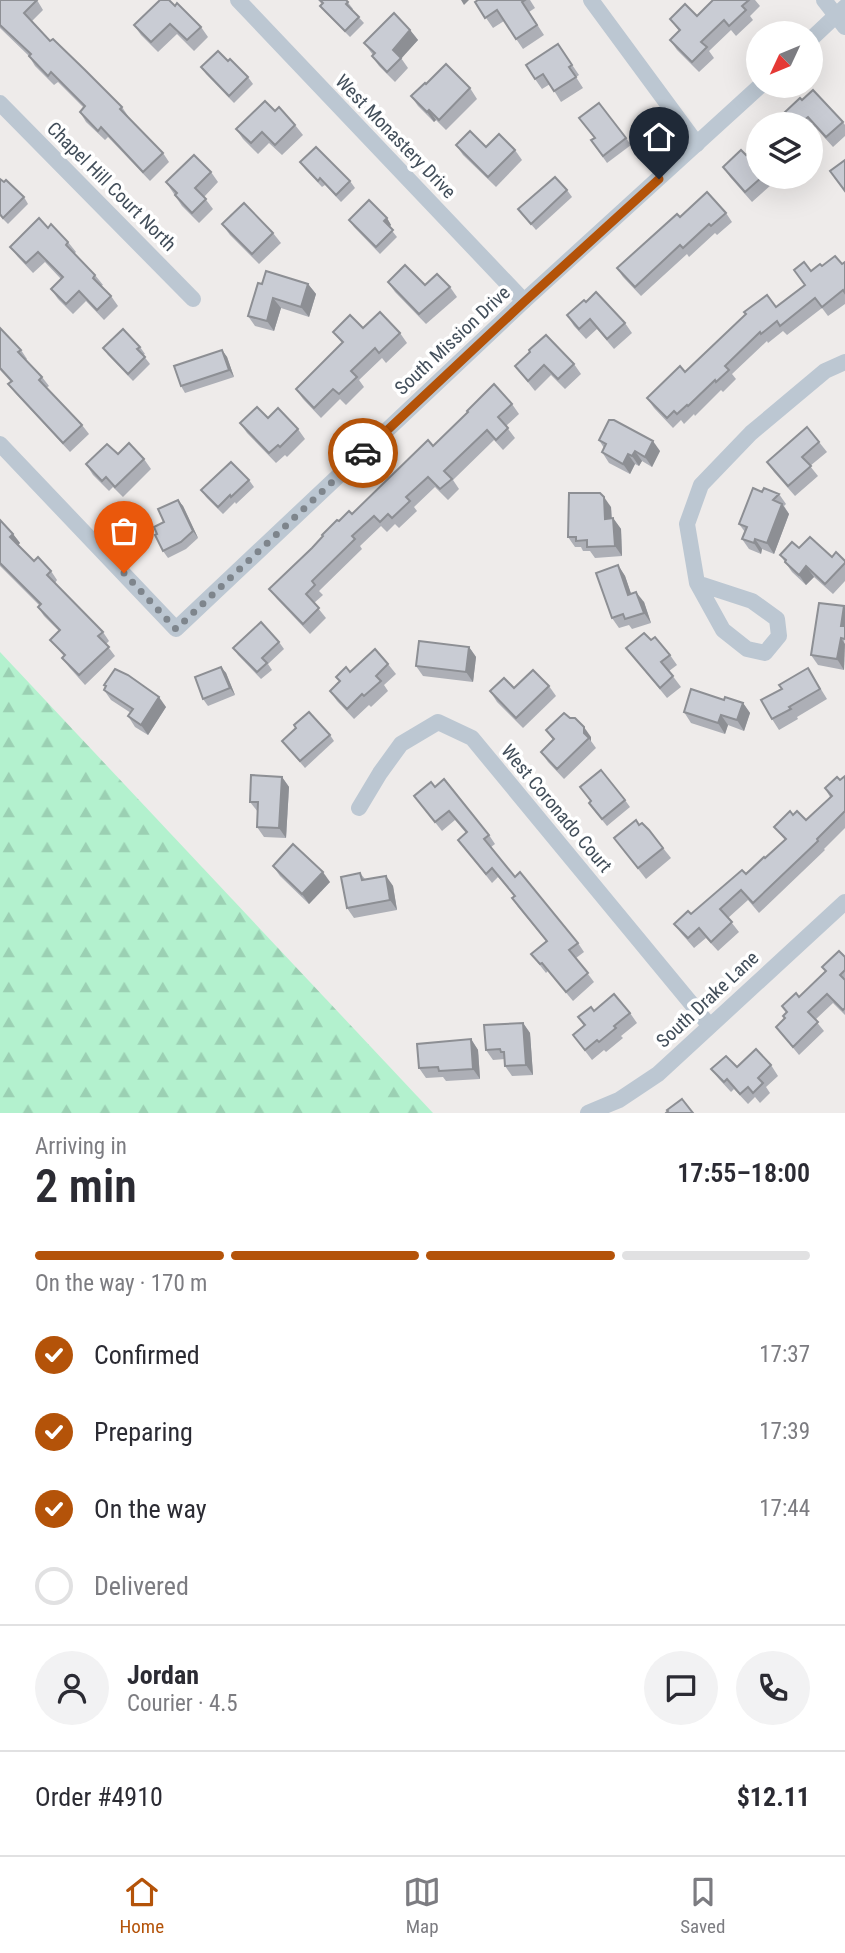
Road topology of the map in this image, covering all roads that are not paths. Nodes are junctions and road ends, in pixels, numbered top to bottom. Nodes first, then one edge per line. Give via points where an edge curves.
1 (237, 0) edge
2 (592, 0) edge
3 (824, 0) edge
4 (842, 17) edge
5 (823, 31) edge
6 (747, 98) edge
7 (0, 103) edge
8 (697, 144) junction
9 (193, 299) dead end
10 (524, 302) junction
11 (845, 362) edge
12 (0, 444) edge
13 (697, 583) junction
14 (359, 808) dead end
15 (845, 902) edge
16 (709, 1025) junction
17 (588, 1113) edge

1 - 10 street, West Monastery Drive
2 - 8 street
3 - 4 street
4 - 5 street
6 - 8 street, South Mission Drive
7 - 9 street, Chapel Hill Court North
8 - 10 street, South Mission Drive
10 - 12 street, South Mission Drive via 176,629
11 - 13 street via 825,371 751,433 701,485 687,524
13 - 13 street via 723,629 747,649 765,653 779,636 777,619 752,601
14 - 16 street, West Coronado Court via 401,744 438,722 472,738
15 - 16 street, South Drake Lane
16 - 17 street, South Drake Lane via 658,1074 619,1100

